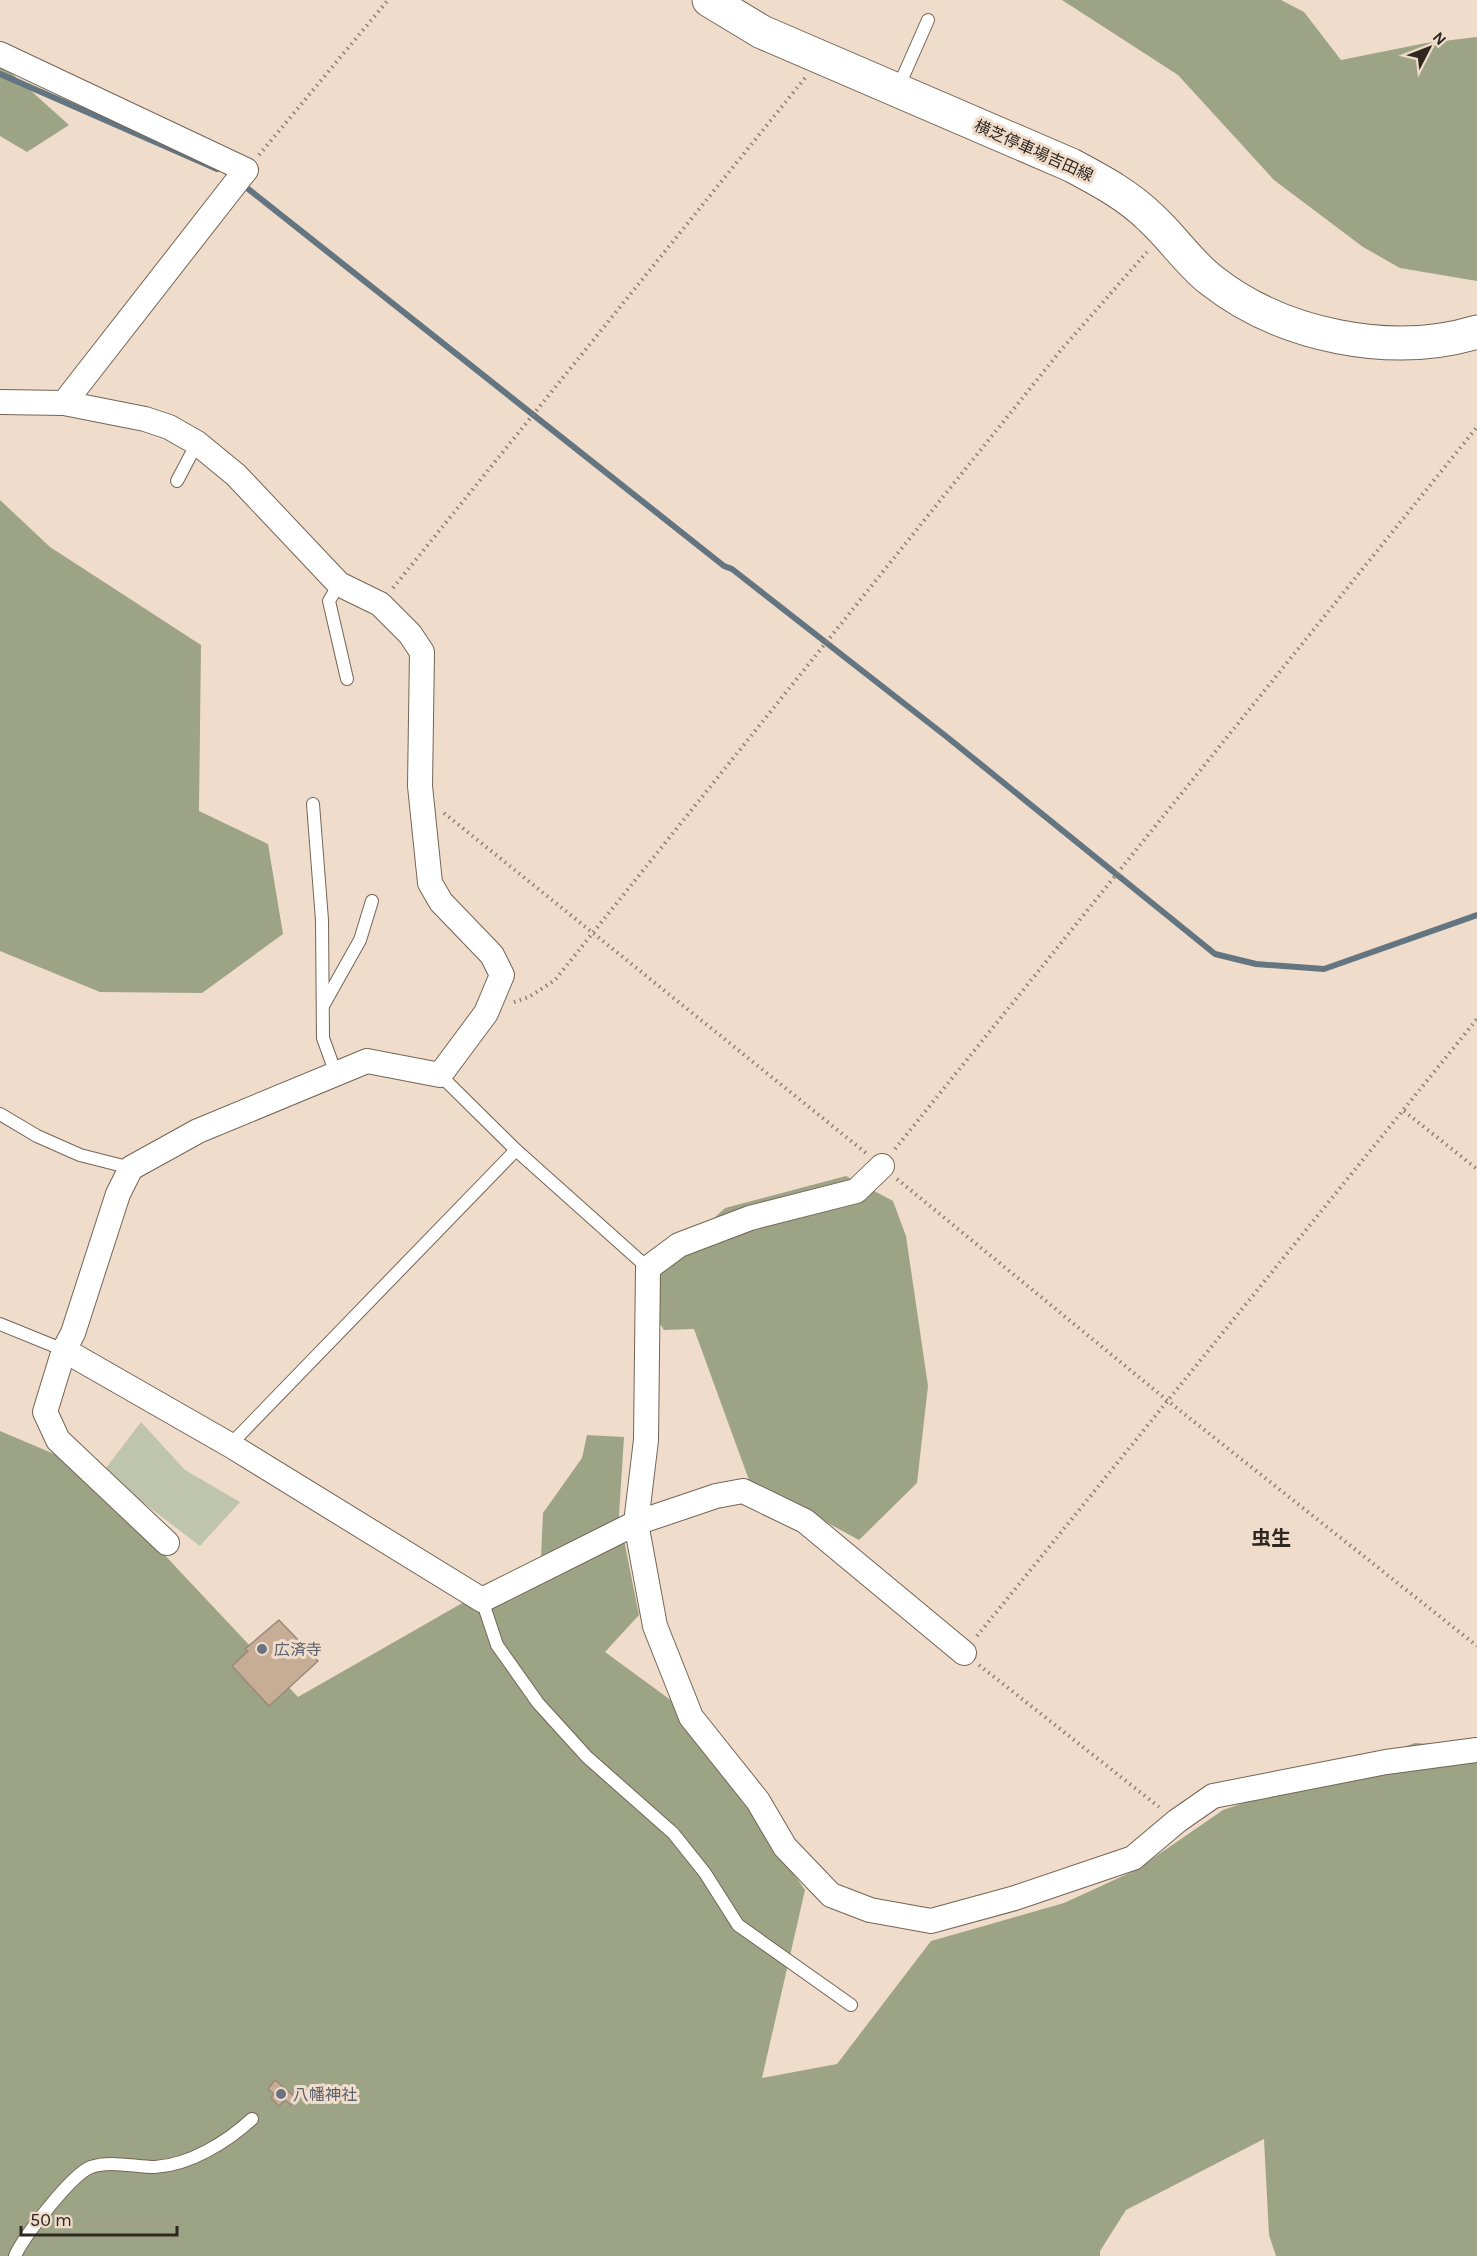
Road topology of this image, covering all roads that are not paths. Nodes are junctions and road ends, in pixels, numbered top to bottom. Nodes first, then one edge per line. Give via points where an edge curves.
1 (709, 0) edge
2 (928, 20) dead end
3 (0, 54) edge
4 (897, 89) junction
5 (1477, 332) edge
6 (0, 402) edge
7 (64, 403) junction
8 (197, 443) junction
9 (177, 482) dead end
10 (339, 584) junction
11 (347, 679) dead end
12 (313, 804) dead end
13 (372, 901) dead end
14 (323, 1005) junction
15 (336, 1074) junction
16 (440, 1075) junction
17 (0, 1114) edge
18 (516, 1150) junction
19 (882, 1166) road end
20 (131, 1168) junction
21 (648, 1268) junction
22 (0, 1324) edge
23 (64, 1350) junction
24 (230, 1444) junction
25 (636, 1523) junction
26 (167, 1543) dead end
27 (482, 1600) junction
28 (964, 1653) road end
29 (1477, 1750) edge
30 (851, 2005) dead end
31 (252, 2119) dead end
32 (15, 2256) edge

1 - 4 main road, 横芝停車場吉田線 via 762,32
2 - 4 lane
3 - 7 street via 242,175
4 - 5 main road, 横芝停車場吉田線 via 1071,165 1126,196 1210,280 1246,304 1311,330 1353,339 1406,342 1456,338
6 - 7 street
7 - 8 street via 145,419
8 - 9 lane
8 - 10 street via 236,475
10 - 11 lane via 329,601
10 - 16 street via 380,604 422,652 421,793 430,883 441,902 492,955 502,975 486,1013
12 - 14 lane via 322,920
13 - 14 lane via 360,940
14 - 15 lane via 323,1038
15 - 16 street via 367,1061
15 - 20 street via 198,1131
16 - 18 lane
17 - 20 lane via 80,1155
18 - 21 lane
18 - 24 lane
19 - 21 street via 856,1191 750,1218 679,1245
20 - 23 street via 118,1194 74,1334
21 - 25 street via 646,1440
22 - 23 lane
23 - 24 street
23 - 26 street via 45,1412 58,1440
24 - 27 street
25 - 27 street
25 - 28 street via 716,1496 744,1491 806,1521
25 - 29 street via 655,1626 691,1717 758,1800 785,1847 831,1895 870,1910 931,1921 1015,1898 1133,1858 1213,1796 1386,1762
27 - 30 lane via 497,1645 538,1703 587,1757 673,1833 705,1873 738,1925
31 - 32 lane via 233,2136 177,2163 156,2167 94,2165 82,2171

